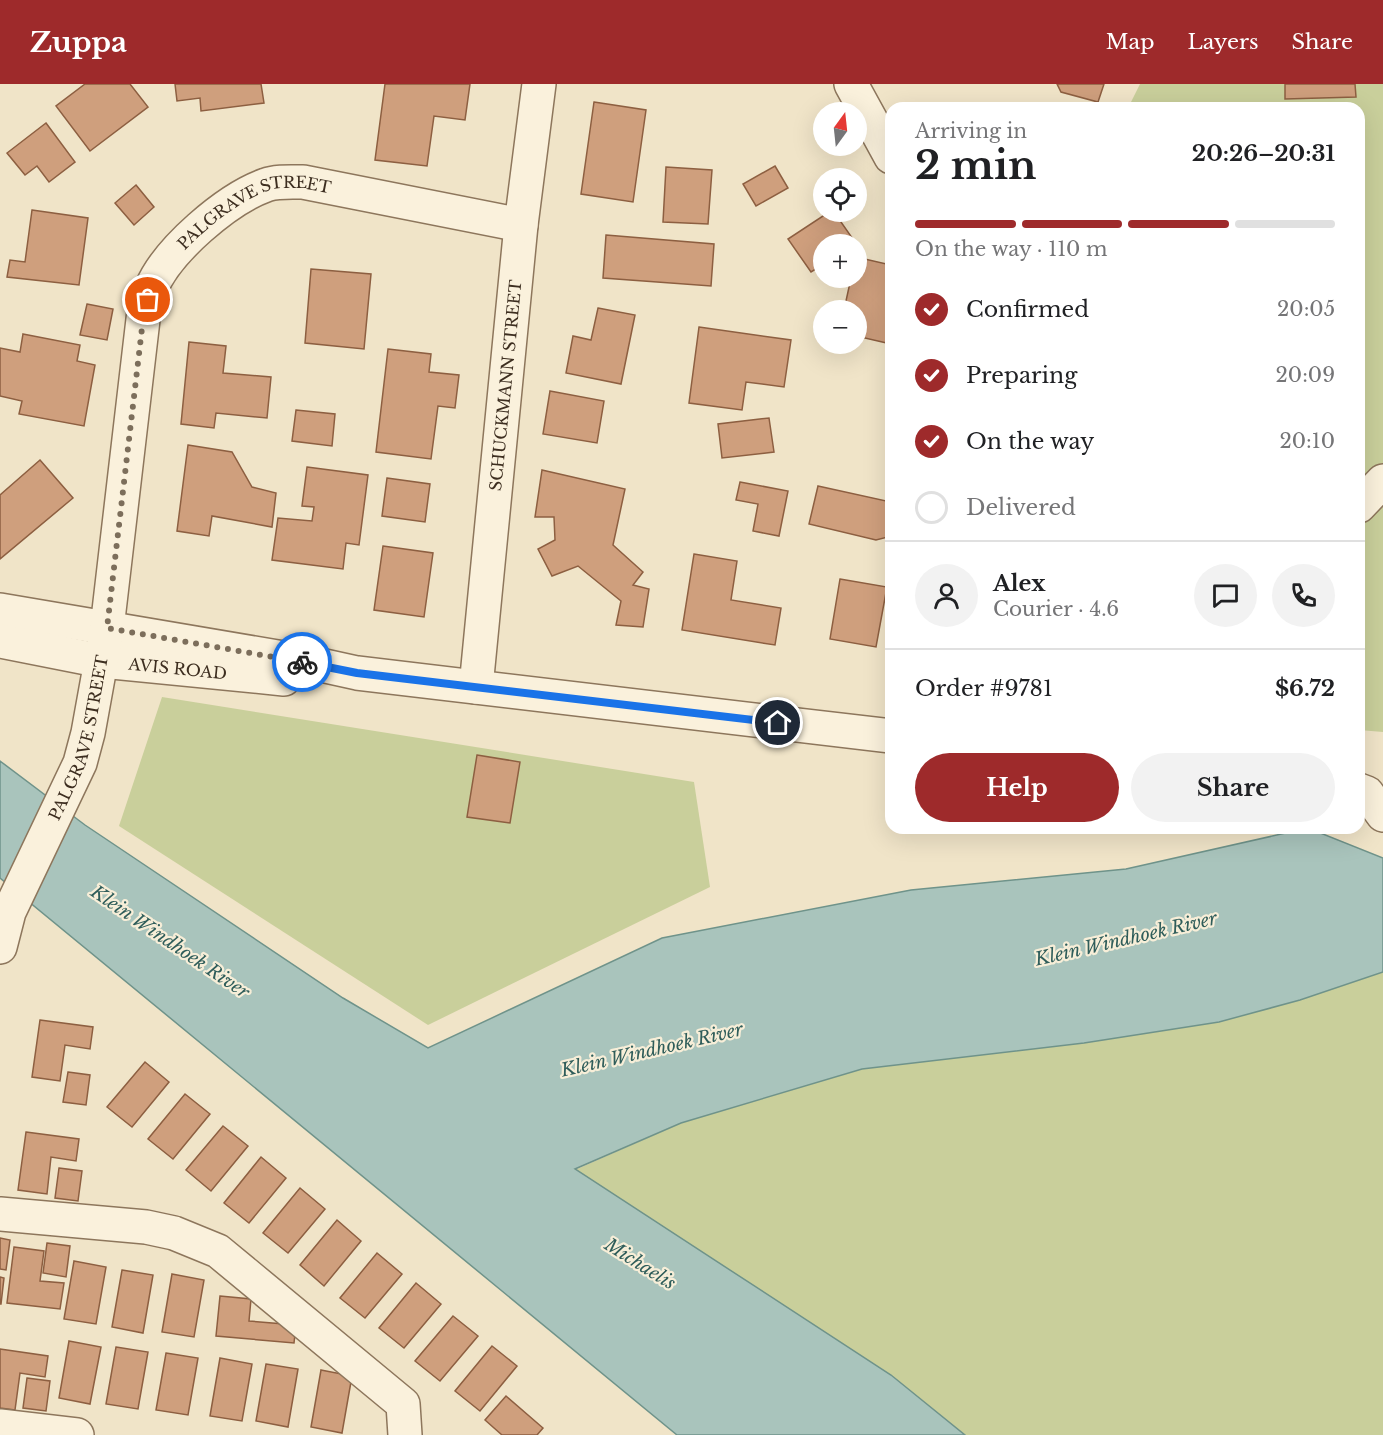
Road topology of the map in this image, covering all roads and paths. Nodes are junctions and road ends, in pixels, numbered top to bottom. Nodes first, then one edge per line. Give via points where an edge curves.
1 (539, 84) edge
2 (851, 84) edge
3 (885, 146) edge
4 (521, 225) junction
5 (1383, 481) edge
6 (1365, 500) edge
7 (0, 610) edge
8 (107, 628) junction
9 (0, 641) edge
10 (102, 661) junction
11 (357, 673) junction
12 (476, 687) junction
13 (885, 735) edge
14 (0, 947) edge
15 (0, 1214) edge
16 (0, 1426) edge
17 (77, 1435) edge
18 (405, 1435) edge

1 - 4 street, SCHUCKMANN STREET
2 - 3 street
4 - 8 street, PALGRAVE STREET via 303,182 268,184 237,198 209,219 159,275 144,311
4 - 12 street, SCHUCKMANN STREET
5 - 6 street
7 - 8 street, AVIS ROAD
8 - 10 street, PALGRAVE STREET
8 - 11 street, AVIS ROAD
9 - 10 street, AVIS ROAD
10 - 11 street, AVIS ROAD via 303,681
10 - 14 street, PALGRAVE STREET via 80,763 9,912
11 - 12 street, AVIS ROAD
12 - 13 street, AVIS ROAD
15 - 18 street via 146,1227 174,1233 218,1251 403,1404
16 - 17 street

